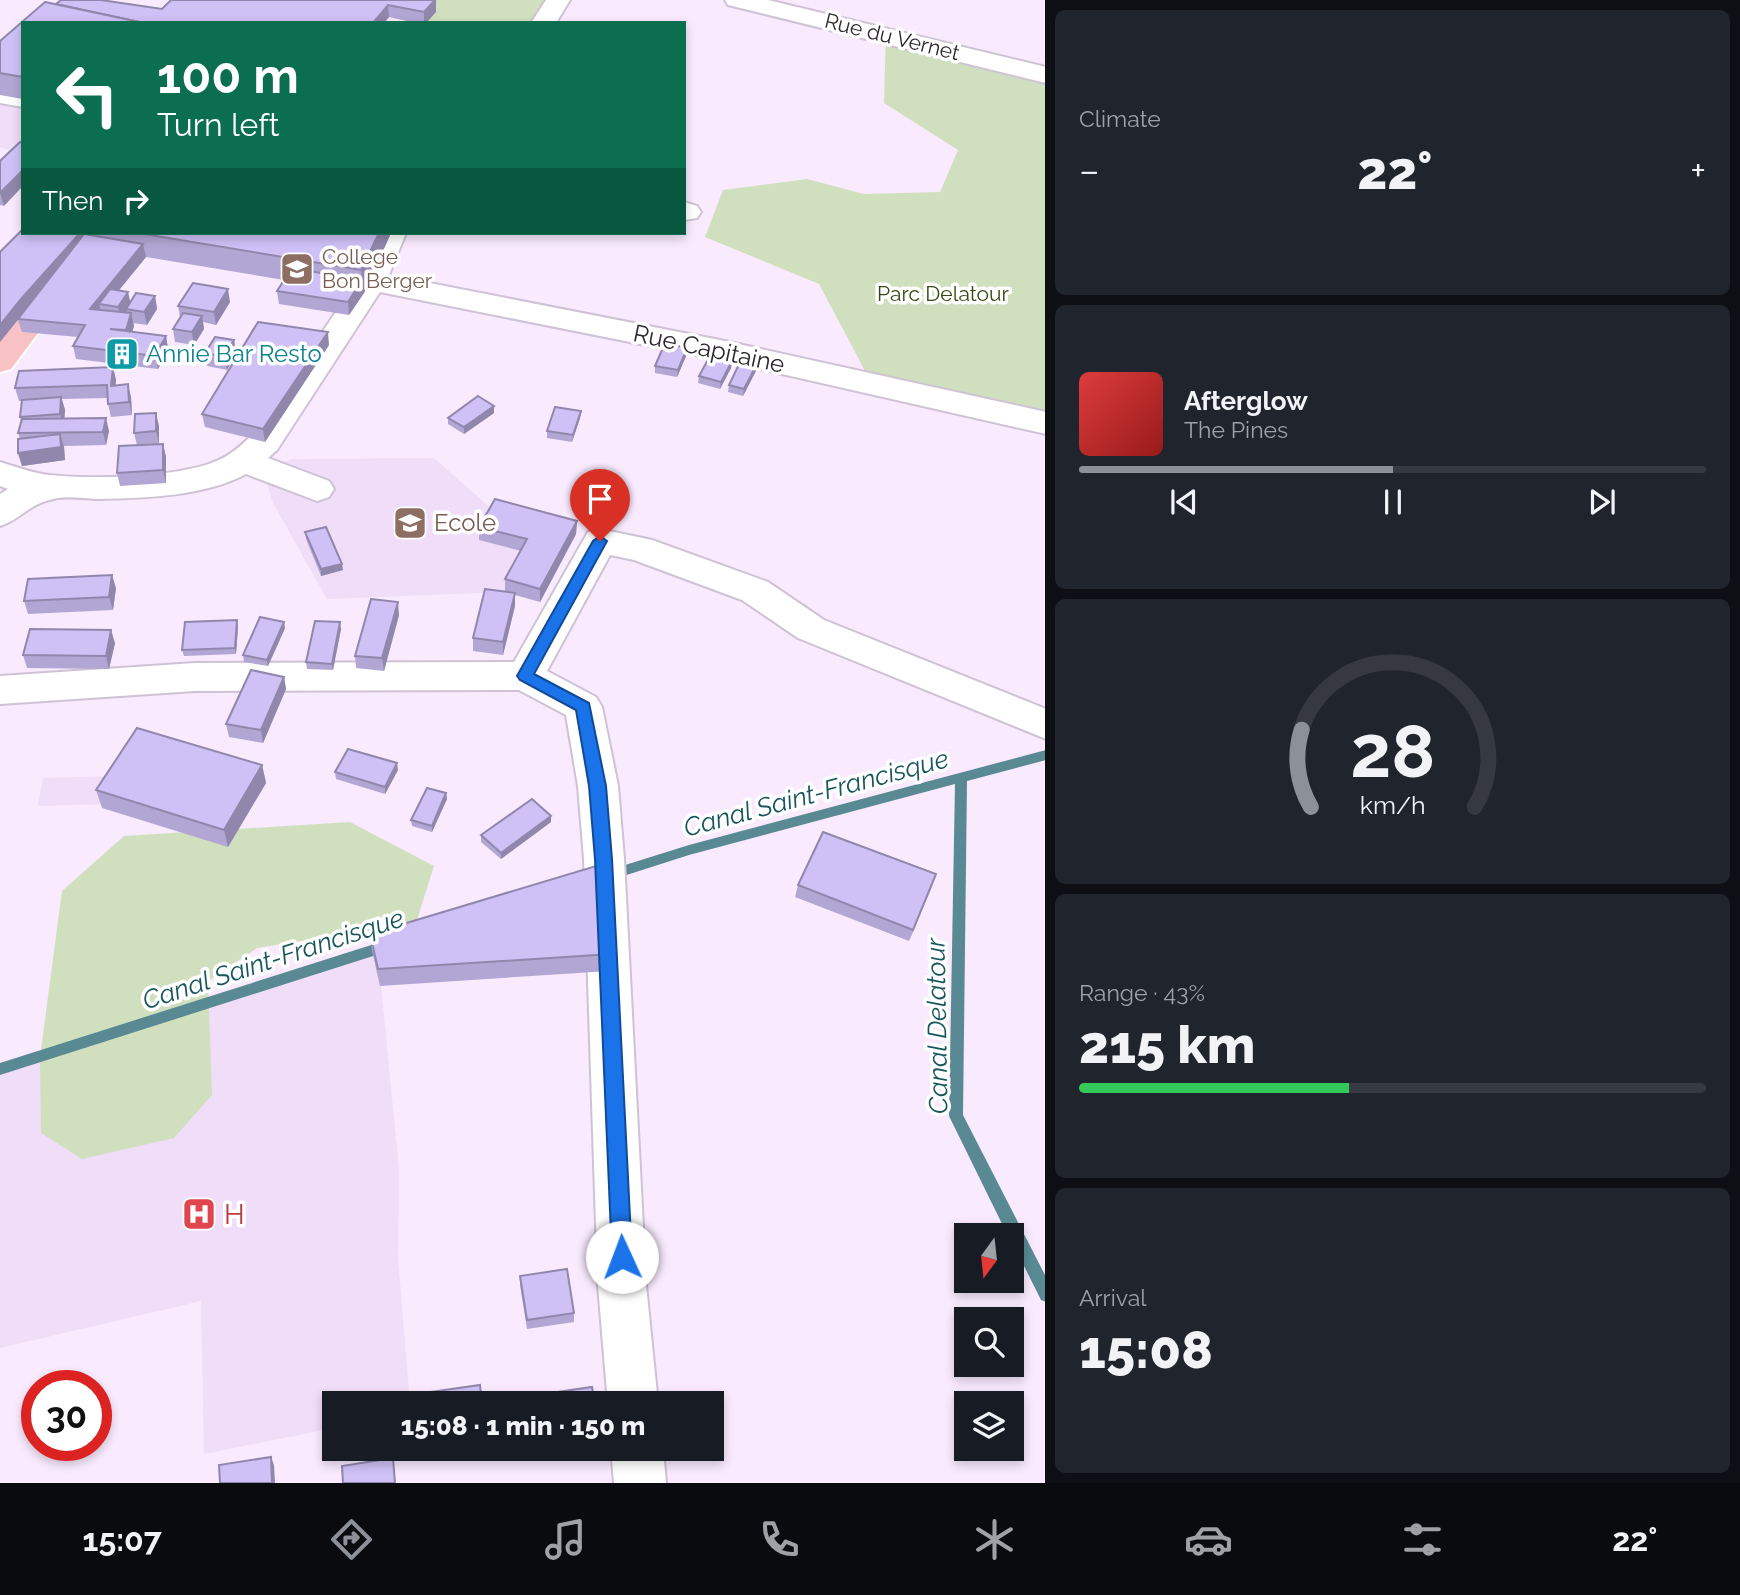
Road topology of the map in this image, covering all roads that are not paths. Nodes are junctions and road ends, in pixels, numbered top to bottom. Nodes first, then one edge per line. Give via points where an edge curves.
1 (558, 0) edge
2 (737, 0) edge
3 (544, 21) edge
4 (1045, 75) edge
5 (0, 95) edge
6 (21, 99) edge
7 (390, 235) edge
8 (92, 240) edge
9 (372, 281) junction
10 (0, 342) edge
11 (0, 362) edge
12 (1045, 423) edge
13 (243, 461) junction
14 (0, 473) edge
15 (66, 486) junction
16 (317, 489) dead end
17 (0, 514) edge
18 (525, 676) junction
19 (0, 690) edge
20 (1045, 724) edge
21 (632, 1391) edge
22 (638, 1461) edge
23 (640, 1483) edge

1 - 3 street
2 - 4 street, Rue du Vernet
5 - 6 street
7 - 9 street
8 - 10 main road
8 - 11 main road
9 - 12 street, Rue Capitaine via 725,351
9 - 13 street via 265,442
13 - 15 street via 217,474 170,482
13 - 16 street
14 - 15 street via 27,483
15 - 17 street via 24,495
18 - 19 street via 195,677
18 - 20 street via 600,541 640,549 755,591 811,629
18 - 21 street via 583,707 598,786 622,1285
22 - 23 street

